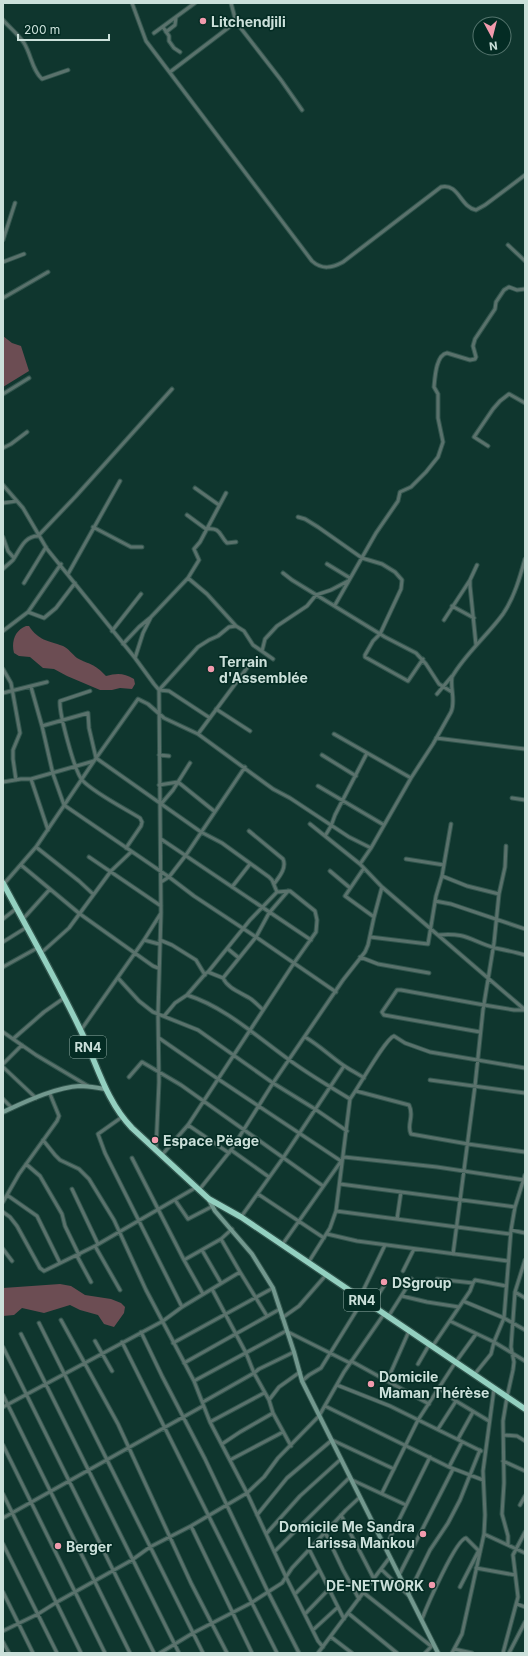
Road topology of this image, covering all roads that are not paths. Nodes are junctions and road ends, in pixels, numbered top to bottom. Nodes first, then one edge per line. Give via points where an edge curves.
1 (132, 3) edge
2 (195, 3) edge
3 (230, 3) edge
4 (176, 17) junction
5 (3, 20) edge
6 (236, 22) junction
7 (163, 27) junction
8 (166, 32) junction
9 (154, 33) dead end
10 (180, 52) dead end
11 (68, 70) dead end
12 (170, 72) junction
13 (302, 110) dead end
14 (525, 175) edge
15 (15, 203) dead end
16 (3, 240) edge
17 (508, 245) dead end
18 (24, 254) dead end
19 (525, 261) edge
20 (3, 262) edge
21 (48, 272) dead end
22 (525, 289) edge
23 (3, 298) edge
24 (29, 378) dead end
25 (172, 389) dead end
26 (3, 394) edge
27 (525, 404) edge
28 (27, 432) dead end
29 (488, 446) dead end
30 (3, 448) edge
31 (120, 481) dead end
32 (3, 485) edge
33 (195, 488) dead end
34 (226, 493) dead end
35 (17, 502) junction
36 (3, 503) edge
37 (219, 505) junction
38 (187, 514) dead end
39 (298, 517) dead end
40 (93, 527) junction
41 (206, 529) junction
42 (38, 536) junction
43 (3, 537) edge
44 (236, 542) dead end
45 (46, 547) junction
46 (142, 547) dead end
47 (14, 558) junction
48 (362, 558) junction
49 (525, 559) edge
50 (72, 564) junction
51 (327, 564) dead end
52 (61, 565) junction
53 (477, 565) dead end
54 (3, 569) edge
55 (283, 573) dead end
56 (68, 574) junction
57 (188, 578) junction
58 (349, 579) junction
59 (470, 580) junction
60 (24, 583) dead end
61 (75, 583) junction
62 (141, 594) dead end
63 (316, 595) junction
64 (335, 605) junction
65 (452, 606) junction
66 (28, 612) junction
67 (152, 617) junction
68 (474, 618) junction
69 (444, 620) dead end
70 (143, 623) junction
71 (3, 626) edge
72 (146, 626) junction
73 (236, 626) junction
74 (4, 630) edge
75 (112, 631) junction
76 (380, 634) junction
77 (123, 644) junction
78 (476, 645) junction
79 (262, 651) junction
80 (135, 658) junction
81 (273, 659) dead end
82 (423, 659) junction
83 (247, 668) dead end
84 (3, 670) edge
85 (454, 673) junction
86 (47, 682) dead end
87 (31, 687) junction
88 (442, 687) junction
89 (159, 690) junction
90 (12, 691) junction
91 (90, 691) dead end
92 (3, 693) edge
93 (452, 693) junction
94 (437, 694) dead end
95 (216, 709) junction
96 (159, 714) junction
97 (210, 718) junction
98 (63, 721) junction
99 (42, 726) junction
100 (250, 731) dead end
101 (198, 734) junction
102 (334, 734) dead end
103 (436, 738) junction
104 (525, 749) edge
105 (368, 753) junction
106 (159, 755) junction
107 (322, 755) dead end
108 (169, 756) dead end
109 (95, 760) junction
110 (190, 763) dead end
111 (75, 766) junction
112 (245, 768) junction
113 (53, 774) junction
114 (356, 776) junction
115 (411, 778) junction
116 (31, 779) junction
117 (16, 780) junction
118 (81, 780) junction
119 (3, 782) edge
120 (178, 782) junction
121 (159, 785) junction
122 (318, 786) dead end
123 (512, 798) dead end
124 (343, 800) junction
125 (525, 800) edge
126 (161, 804) junction
127 (64, 805) junction
128 (214, 811) junction
129 (310, 824) dead end
130 (451, 824) dead end
131 (384, 825) junction
132 (331, 826) junction
133 (48, 830) junction
134 (201, 832) junction
135 (249, 832) dead end
136 (325, 836) junction
137 (160, 839) junction
138 (506, 846) dead end
139 (36, 847) junction
140 (126, 848) junction
141 (371, 848) junction
142 (131, 852) junction
143 (186, 856) junction
144 (89, 857) dead end
145 (406, 859) dead end
146 (250, 864) junction
147 (360, 864) junction
148 (21, 865) junction
149 (444, 865) junction
150 (364, 868) junction
151 (330, 870) dead end
152 (111, 871) junction
153 (160, 871) junction
154 (442, 876) junction
155 (169, 877) junction
156 (161, 882) junction
157 (3, 884) edge
158 (274, 884) junction
159 (232, 887) junction
160 (349, 887) junction
161 (382, 887) junction
162 (50, 889) junction
163 (288, 891) junction
164 (277, 892) junction
165 (93, 894) junction
166 (499, 894) junction
167 (436, 901) junction
168 (161, 906) junction
169 (17, 908) junction
170 (261, 908) junction
171 (161, 913) junction
172 (269, 913) junction
173 (80, 914) junction
174 (374, 917) junction
175 (496, 918) junction
176 (3, 919) edge
177 (23, 919) junction
178 (27, 927) junction
179 (244, 929) junction
180 (525, 929) edge
181 (431, 930) junction
182 (438, 935) junction
183 (256, 937) junction
184 (370, 937) junction
185 (144, 940) junction
186 (311, 940) junction
187 (3, 942) edge
188 (159, 942) junction
189 (39, 947) junction
190 (493, 947) junction
191 (228, 949) junction
192 (41, 953) junction
193 (134, 953) junction
194 (525, 955) edge
195 (360, 957) junction
196 (239, 958) junction
197 (294, 963) junction
198 (3, 966) edge
199 (158, 968) junction
200 (208, 972) junction
201 (429, 973) dead end
202 (205, 975) junction
203 (118, 978) junction
204 (224, 978) junction
205 (488, 979) junction
206 (336, 992) junction
207 (187, 995) junction
208 (64, 998) junction
209 (484, 1005) junction
210 (263, 1010) junction
211 (524, 1010) edge
212 (158, 1014) junction
213 (165, 1015) junction
214 (81, 1030) junction
215 (249, 1031) junction
216 (3, 1032) edge
217 (480, 1032) junction
218 (305, 1037) junction
219 (159, 1038) junction
220 (13, 1040) junction
221 (22, 1045) junction
222 (233, 1055) junction
223 (289, 1060) junction
224 (477, 1061) junction
225 (3, 1064) edge
226 (344, 1066) junction
227 (3, 1067) edge
228 (525, 1068) edge
229 (159, 1072) junction
230 (129, 1077) dead end
231 (364, 1078) junction
232 (218, 1079) junction
233 (430, 1080) dead end
234 (273, 1084) junction
235 (475, 1086) junction
236 (89, 1087) junction
237 (331, 1088) junction
238 (105, 1089) junction
239 (356, 1091) junction
240 (525, 1093) edge
241 (50, 1094) junction
242 (36, 1098) junction
243 (350, 1099) junction
244 (3, 1100) edge
245 (203, 1102) junction
246 (260, 1107) junction
247 (12, 1108) junction
248 (315, 1109) junction
249 (3, 1112) edge
250 (122, 1117) junction
251 (188, 1125) junction
252 (244, 1129) junction
253 (346, 1131) junction
254 (298, 1133) junction
255 (43, 1140) junction
256 (468, 1144) junction
257 (156, 1151) junction
258 (230, 1151) junction
259 (525, 1152) edge
260 (161, 1156) junction
261 (344, 1157) junction
262 (132, 1158) dead end
263 (283, 1158) junction
264 (341, 1162) junction
265 (26, 1164) junction
266 (464, 1172) junction
267 (525, 1175) edge
268 (269, 1177) junction
269 (524, 1180) junction
270 (340, 1184) junction
271 (323, 1186) junction
272 (72, 1189) dead end
273 (197, 1189) junction
274 (401, 1192) junction
275 (258, 1194) junction
276 (7, 1195) junction
277 (208, 1199) junction
278 (175, 1200) junction
279 (460, 1200) junction
280 (3, 1202) edge
281 (212, 1206) junction
282 (515, 1207) junction
283 (158, 1209) junction
284 (336, 1211) junction
285 (3, 1212) edge
286 (241, 1217) junction
287 (397, 1219) junction
288 (139, 1221) junction
289 (299, 1221) junction
290 (456, 1227) junction
291 (232, 1229) junction
292 (119, 1232) junction
293 (510, 1232) junction
294 (525, 1233) edge
295 (327, 1234) junction
296 (324, 1238) junction
297 (221, 1239) junction
298 (385, 1244) junction
299 (96, 1245) junction
300 (282, 1246) junction
301 (3, 1249) edge
302 (414, 1249) junction
303 (202, 1250) junction
304 (453, 1254) junction
305 (78, 1255) junction
306 (184, 1260) junction
307 (525, 1260) edge
308 (12, 1261) dead end
309 (508, 1261) junction
310 (308, 1263) junction
311 (60, 1264) junction
312 (524, 1267) edge
313 (403, 1271) dead end
314 (240, 1272) junction
315 (326, 1275) junction
316 (437, 1278) dead end
317 (412, 1279) dead end
318 (91, 1282) dead end
319 (221, 1283) junction
320 (473, 1283) junction
321 (384, 1286) dead end
322 (506, 1286) junction
323 (273, 1288) junction
324 (212, 1289) junction
325 (120, 1290) dead end
326 (515, 1292) junction
327 (203, 1294) junction
328 (402, 1296) junction
329 (257, 1297) junction
330 (525, 1298) edge
331 (361, 1299) junction
332 (463, 1302) junction
333 (182, 1306) junction
334 (371, 1306) junction
335 (459, 1307) junction
336 (280, 1309) junction
337 (225, 1314) junction
338 (267, 1316) junction
339 (386, 1316) junction
340 (282, 1318) junction
341 (504, 1318) junction
342 (61, 1320) dead end
343 (163, 1321) junction
344 (450, 1321) junction
345 (512, 1322) junction
346 (39, 1323) dead end
347 (525, 1330) edge
348 (286, 1331) junction
349 (409, 1331) junction
350 (141, 1332) junction
351 (21, 1334) dead end
352 (236, 1334) junction
353 (476, 1334) junction
354 (95, 1341) dead end
355 (122, 1342) junction
356 (494, 1342) junction
357 (173, 1343) junction
358 (431, 1346) junction
359 (3, 1347) edge
360 (294, 1352) junction
361 (103, 1353) junction
362 (246, 1353) junction
363 (330, 1353) junction
364 (512, 1353) junction
365 (8, 1357) junction
366 (3, 1359) edge
367 (525, 1360) edge
368 (351, 1362) junction
369 (83, 1363) junction
370 (184, 1363) junction
371 (455, 1363) junction
372 (418, 1364) dead end
373 (112, 1371) dead end
374 (300, 1372) junction
375 (64, 1373) junction
376 (254, 1373) junction
377 (474, 1375) junction
378 (194, 1381) junction
379 (302, 1381) junction
380 (387, 1381) junction
381 (45, 1384) junction
382 (337, 1385) junction
383 (439, 1388) junction
384 (494, 1388) junction
385 (264, 1393) junction
386 (27, 1394) junction
387 (3, 1395) edge
388 (507, 1397) junction
389 (269, 1400) junction
390 (456, 1401) junction
391 (203, 1402) junction
392 (7, 1404) junction
393 (428, 1404) junction
394 (203, 1406) junction
395 (325, 1406) junction
396 (3, 1407) edge
397 (525, 1409) edge
398 (273, 1412) junction
399 (473, 1412) junction
400 (319, 1416) junction
401 (184, 1418) junction
402 (418, 1420) junction
403 (489, 1421) junction
404 (210, 1422) junction
405 (164, 1429) junction
406 (438, 1429) junction
407 (283, 1432) junction
408 (504, 1435) junction
409 (458, 1439) junction
410 (332, 1440) junction
411 (525, 1441) edge
412 (462, 1442) junction
413 (222, 1444) junction
414 (3, 1445) edge
415 (291, 1446) junction
416 (405, 1446) junction
417 (129, 1448) junction
418 (480, 1450) junction
419 (485, 1452) junction
420 (430, 1457) junction
421 (341, 1458) junction
422 (107, 1460) junction
423 (230, 1460) junction
424 (503, 1461) junction
425 (451, 1468) junction
426 (394, 1469) junction
427 (88, 1470) junction
428 (525, 1471) edge
429 (470, 1476) junction
430 (351, 1479) junction
431 (483, 1480) junction
432 (70, 1481) junction
433 (50, 1492) junction
434 (247, 1493) junction
435 (382, 1493) junction
436 (3, 1494) edge
437 (525, 1496) edge
438 (360, 1497) junction
439 (32, 1502) junction
440 (520, 1504) dead end
441 (227, 1505) junction
442 (406, 1505) junction
443 (13, 1513) junction
444 (257, 1515) junction
445 (341, 1515) junction
446 (208, 1517) junction
447 (3, 1518) edge
448 (191, 1526) junction
449 (325, 1532) junction
450 (525, 1532) edge
451 (266, 1534) junction
452 (484, 1534) junction
453 (170, 1536) junction
454 (3, 1544) edge
455 (508, 1545) junction
456 (386, 1546) junction
457 (150, 1547) junction
458 (516, 1548) junction
459 (309, 1549) junction
460 (275, 1551) junction
461 (479, 1551) junction
462 (525, 1552) edge
463 (390, 1557) junction
464 (132, 1560) junction
465 (476, 1568) junction
466 (381, 1569) junction
467 (114, 1570) junction
468 (319, 1570) junction
469 (399, 1575) junction
470 (515, 1575) junction
471 (286, 1576) junction
472 (374, 1579) junction
473 (95, 1580) junction
474 (460, 1586) dead end
475 (329, 1589) junction
476 (75, 1591) junction
477 (3, 1592) edge
478 (268, 1592) junction
479 (364, 1593) junction
480 (295, 1594) junction
481 (408, 1595) junction
482 (359, 1599) junction
483 (57, 1602) junction
484 (251, 1603) junction
485 (517, 1604) junction
486 (338, 1607) junction
487 (525, 1607) edge
488 (233, 1612) junction
489 (348, 1613) junction
490 (38, 1614) junction
491 (305, 1614) junction
492 (344, 1619) junction
493 (422, 1619) junction
494 (525, 1622) edge
495 (19, 1623) junction
496 (212, 1623) junction
497 (313, 1630) junction
498 (3, 1631) edge
499 (193, 1633) junction
500 (331, 1637) junction
501 (3, 1642) edge
502 (174, 1644) junction
503 (432, 1645) junction
504 (323, 1647) junction
505 (454, 1649) junction
506 (9, 1653) edge
507 (33, 1653) edge
508 (57, 1653) edge
509 (81, 1653) edge
510 (105, 1653) edge
511 (130, 1653) edge
512 (154, 1653) edge
513 (160, 1653) edge
514 (179, 1653) edge
515 (203, 1653) edge
516 (227, 1653) edge
517 (252, 1653) edge
518 (277, 1653) edge
519 (299, 1653) edge
520 (318, 1653) edge
521 (352, 1653) edge
522 (397, 1653) edge
523 (425, 1653) edge
524 (438, 1653) edge
525 (452, 1653) edge
526 (472, 1653) edge
527 (503, 1653) edge
528 (509, 1653) edge

1 - 12 street via 146,41
2 - 4 street
3 - 6 street
4 - 7 street
4 - 8 street via 175,26
5 - 11 street via 24,42 36,73 42,79
6 - 12 street
6 - 13 street
7 - 8 street
7 - 9 street
8 - 10 street via 174,48
12 - 14 street via 312,261 321,267 332,267 343,262 441,188 453,188 468,207 476,210
15 - 16 street
17 - 19 street
18 - 20 street
21 - 23 street
22 - 48 street via 509,287 504,290 475,340 475,359 470,360 446,352 443,354 438,364 434,387 438,392 438,413 443,442 440,450 435,461 419,479 411,487 400,492 398,501
24 - 26 street
25 - 42 street
27 - 29 street via 509,394 500,401 474,437
28 - 30 street
31 - 40 street
32 - 35 street
33 - 37 street
34 - 37 street
35 - 36 street
35 - 42 street
37 - 41 street
38 - 41 street
39 - 48 street via 318,527
40 - 46 street via 131,547
40 - 50 street
41 - 44 street via 216,529 227,543
41 - 57 street via 194,549 198,560
42 - 45 street
42 - 47 street via 26,540
43 - 47 street via 8,551
45 - 52 street
45 - 60 street
47 - 54 street
48 - 58 street
48 - 76 street via 382,564 402,580 401,589
49 - 78 street via 508,606
50 - 52 street
50 - 56 street
51 - 58 street
52 - 56 street
52 - 66 street
53 - 59 street
55 - 63 street
56 - 61 street
57 - 67 street
57 - 73 street via 207,594
58 - 63 street via 331,590
58 - 64 street
59 - 65 street
59 - 68 street
61 - 66 street via 56,608 44,618
61 - 75 street
62 - 75 street
63 - 64 street
63 - 79 street via 307,606 270,633 265,639
64 - 76 street
65 - 68 street
65 - 69 street
66 - 74 street
67 - 70 street
67 - 72 street
68 - 78 street
70 - 72 street
70 - 77 street
71 - 74 street
72 - 80 street
73 - 79 street
73 - 89 street via 227,628 198,647
75 - 77 street
76 - 82 street via 416,652
76 - 82 street via 365,656 395,675 409,681
77 - 80 street
78 - 85 street
79 - 81 street
80 - 89 street
82 - 88 street
83 - 95 street
84 - 90 street via 11,683
85 - 88 street
85 - 93 street
86 - 87 street
87 - 90 street
87 - 99 street
88 - 93 street
88 - 94 street
89 - 96 street
89 - 97 street via 169,691
90 - 92 street
90 - 117 street via 20,733 13,750
91 - 98 street via 60,701
93 - 103 street via 453,707
95 - 97 street
95 - 100 street
96 - 101 street
96 - 106 street
96 - 109 street via 138,699
97 - 101 street
98 - 99 street
98 - 109 street via 88,713
98 - 111 street
99 - 113 street
101 - 112 street
102 - 105 street
103 - 104 street
103 - 115 street
105 - 114 street
105 - 115 street
106 - 108 street
106 - 121 street
107 - 114 street
109 - 111 street
109 - 118 street
109 - 126 street
110 - 120 street
111 - 113 street
111 - 118 street
112 - 128 street
112 - 132 street
113 - 116 street
113 - 127 street
114 - 124 street
115 - 131 street
116 - 117 street
116 - 133 street
117 - 119 street
118 - 127 street
118 - 140 street via 140,818 141,826
120 - 121 street
120 - 126 street
120 - 128 street
121 - 126 street
122 - 124 street
123 - 125 street
124 - 131 street
124 - 132 street
126 - 134 street
126 - 137 street
127 - 133 street
127 - 140 street
128 - 134 street
129 - 136 street
130 - 149 street
131 - 141 street
132 - 136 street
132 - 141 street
133 - 139 street
134 - 143 street
134 - 146 street via 222,843
135 - 158 street via 285,863
136 - 147 street
137 - 143 street
137 - 153 street
138 - 166 street via 505,867
139 - 148 street
139 - 165 street
140 - 142 street
141 - 147 street
142 - 152 street
142 - 153 street
143 - 155 street
143 - 159 street
144 - 152 street
145 - 149 street
146 - 158 street
146 - 159 street
147 - 150 street
148 - 157 street
148 - 162 street
149 - 154 street
150 - 160 street
150 - 161 street
151 - 160 street
152 - 165 street
152 - 168 street
153 - 155 street
153 - 156 street
154 - 166 street via 467,886
154 - 167 street
155 - 156 street
155 - 179 street
156 - 168 street
157 - 169 highway, RN4
158 - 164 street
159 - 170 street
160 - 174 street via 345,897
161 - 174 street
161 - 181 street
162 - 173 street
162 - 177 street
163 - 164 street
163 - 172 street
163 - 186 street via 315,911 318,925
164 - 170 street
165 - 173 street
166 - 175 street
167 - 175 street
167 - 181 street
168 - 171 street
169 - 176 street
169 - 177 highway, RN4
170 - 172 street
170 - 179 street
171 - 185 street
171 - 188 street
172 - 183 street
172 - 186 street
173 - 192 street via 65,932
173 - 193 street
174 - 184 street
175 - 180 street
175 - 190 street
177 - 178 highway, RN4
178 - 187 street
178 - 189 highway, RN4
179 - 183 street
179 - 191 street
181 - 182 street
181 - 184 street via 427,945
182 - 190 street via 468,936
182 - 205 street
183 - 196 street
183 - 197 street
184 - 195 street via 367,948
185 - 188 street
185 - 193 street
186 - 197 street
188 - 199 street
188 - 202 street via 172,945 196,960
189 - 192 highway, RN4
189 - 198 street
190 - 194 street
190 - 205 street
191 - 196 street
191 - 200 street
192 - 208 highway, RN4
193 - 199 street
193 - 203 street
195 - 201 street via 382,965
195 - 206 street
196 - 204 street
197 - 206 street
197 - 210 street
199 - 212 street
200 - 202 street
200 - 204 street
202 - 207 street
203 - 212 street via 143,1004
203 - 214 street
204 - 210 street via 233,989
205 - 209 street
205 - 211 street
206 - 218 street
207 - 213 street
207 - 215 street via 204,1001
208 - 214 highway, RN4
208 - 220 street
209 - 211 street
209 - 217 street
209 - 217 street via 397,990 382,1012 384,1015
210 - 215 street
212 - 213 street
212 - 219 street
213 - 222 street via 198,1030
214 - 238 highway, RN4
215 - 222 street
215 - 223 street
216 - 220 street
217 - 224 street
218 - 223 street
218 - 226 street via 318,1044
219 - 229 street
219 - 232 street
220 - 221 street
221 - 225 street
221 - 236 street
222 - 232 street
222 - 234 street
223 - 234 street
223 - 237 street
224 - 228 street
224 - 231 street via 468,1057 422,1050 393,1036 378,1054
224 - 235 street
226 - 231 street
226 - 237 street
227 - 242 street
229 - 230 street via 142,1062
229 - 245 street
229 - 257 street
231 - 239 street
232 - 245 street
232 - 246 street
233 - 235 street
234 - 246 street
234 - 248 street
235 - 240 street
235 - 256 street
236 - 238 street
236 - 241 street via 74,1087
237 - 243 street
237 - 248 street
238 - 250 highway, RN4
239 - 243 street
239 - 256 street via 409,1105 412,1115 409,1128 411,1134
241 - 242 street
241 - 255 street via 58,1116
242 - 247 street
243 - 253 street
244 - 247 street
245 - 251 street
245 - 252 street
246 - 252 street
246 - 254 street
247 - 249 street
248 - 253 street
248 - 254 street
250 - 257 highway, RN4
250 - 288 street via 98,1134
251 - 258 street
251 - 260 street
252 - 258 street
252 - 263 street
253 - 261 street
254 - 263 street
254 - 264 street
255 - 265 street
255 - 292 street via 60,1160 79,1170 89,1179
256 - 259 street
256 - 266 street
257 - 260 highway, RN4
258 - 268 street
258 - 273 street
260 - 273 highway, RN4
261 - 264 street
261 - 266 street
261 - 270 street
262 - 283 street
263 - 268 street
263 - 271 street
264 - 271 street
265 - 276 street
265 - 305 street via 40,1176 62,1214
266 - 269 street
266 - 279 street
267 - 269 street
268 - 275 street
269 - 282 street
270 - 274 street
270 - 284 street
271 - 289 street
272 - 299 street
273 - 277 highway, RN4
273 - 278 street
274 - 279 street
274 - 287 street
275 - 286 street
275 - 289 street
276 - 280 street
276 - 311 street via 37,1216
277 - 281 street
277 - 286 highway, RN4
278 - 281 street via 188,1219
278 - 283 street
279 - 282 street
279 - 290 street
281 - 291 street
282 - 293 street
283 - 288 street
283 - 306 street
284 - 287 street
284 - 295 street
285 - 311 street via 13,1220 40,1268 48,1270
286 - 300 highway, RN4
287 - 290 street
288 - 292 street
288 - 333 street
289 - 296 street
289 - 300 street
290 - 293 street
290 - 304 street
291 - 297 street
291 - 323 street via 252,1254
292 - 299 street
292 - 343 street
293 - 294 street
293 - 309 street
295 - 296 street
295 - 298 street via 338,1238
296 - 310 street
297 - 303 street
297 - 314 street
298 - 302 street
298 - 331 street
299 - 305 street
299 - 325 street
300 - 310 highway, RN4
301 - 308 street
302 - 304 street
302 - 313 street
303 - 306 street
303 - 319 street
304 - 309 street
305 - 311 street
305 - 318 street
306 - 327 street
307 - 312 street
309 - 322 street
310 - 315 highway, RN4
312 - 326 street
314 - 319 street
314 - 329 street
315 - 331 highway, RN4
315 - 340 street via 299,1306
316 - 320 street
317 - 328 street
319 - 324 street
320 - 322 street via 474,1280
320 - 332 street
321 - 334 street
322 - 341 street
323 - 329 street
323 - 336 street
324 - 327 street
324 - 337 street
326 - 330 street
326 - 345 street
327 - 333 street
328 - 335 street
328 - 339 street
329 - 337 street
329 - 338 street
331 - 334 highway, RN4
331 - 363 street
332 - 335 street
332 - 341 street
333 - 343 street
334 - 339 highway, RN4
335 - 344 street
336 - 338 street
336 - 340 street
337 - 352 street
337 - 357 street
338 - 352 street
339 - 349 highway, RN4
339 - 368 street
340 - 348 street
341 - 345 street
341 - 356 street
342 - 369 street
343 - 350 street
343 - 357 street
344 - 353 street
344 - 358 street
345 - 347 street
345 - 364 street
346 - 375 street
348 - 360 street
348 - 362 street
348 - 363 street
349 - 358 highway, RN4
349 - 380 street
350 - 355 street
350 - 401 street
351 - 381 street
352 - 362 street
352 - 370 street
353 - 356 street
353 - 371 street
354 - 361 street
355 - 361 street
355 - 405 street
356 - 364 street
356 - 377 street via 491,1354
357 - 370 street
358 - 371 highway, RN4
358 - 372 street
359 - 365 street
360 - 374 street
360 - 376 street
361 - 369 street
361 - 373 street
362 - 376 street
362 - 378 street
363 - 368 street
363 - 379 street via 321,1368
364 - 367 street
364 - 388 street via 513,1370
365 - 366 street
365 - 386 street
368 - 380 street
368 - 382 street
369 - 375 street
369 - 417 street
370 - 378 street
371 - 377 highway, RN4
371 - 383 street
374 - 379 street
374 - 389 street via 279,1387
375 - 381 street
375 - 422 street
376 - 385 street
376 - 391 street
377 - 384 highway, RN4
378 - 391 street
379 - 400 street
380 - 393 street
381 - 386 street
381 - 427 street
382 - 395 street
382 - 402 street
383 - 390 street
383 - 393 street
384 - 388 highway, RN4
384 - 403 street
385 - 389 street
385 - 404 street
386 - 392 street
386 - 432 street
387 - 392 street
388 - 397 highway, RN4
388 - 408 street via 503,1421
389 - 398 street
390 - 399 street
390 - 406 street
391 - 394 street
392 - 396 street
392 - 433 street
393 - 402 street
394 - 401 street
394 - 404 street
395 - 400 street
395 - 416 street
398 - 407 street
398 - 413 street
399 - 403 street
399 - 409 street
400 - 410 street
400 - 415 street
401 - 405 street
401 - 441 street
402 - 406 street
402 - 416 street
403 - 419 street
404 - 413 street
405 - 417 street
405 - 446 street
406 - 409 street
407 - 415 street
407 - 423 street
408 - 411 street via 517,1436
408 - 424 street
409 - 412 street
410 - 421 street
410 - 426 street
410 - 444 street via 287,1478
412 - 418 street
412 - 425 street
413 - 423 street
414 - 439 street
415 - 434 street
416 - 420 street
416 - 426 street
417 - 422 street
417 - 453 street
418 - 419 street
418 - 429 street
419 - 431 street
420 - 425 street
420 - 442 street
421 - 430 street
421 - 451 street via 300,1496
422 - 427 street
422 - 457 street
423 - 434 street
424 - 428 street
424 - 455 street via 502,1514
425 - 429 street
425 - 469 street
426 - 435 street
427 - 432 street
427 - 464 street
429 - 431 street
429 - 481 street via 448,1523 430,1550
430 - 435 street
430 - 438 street
430 - 460 street
431 - 452 street
432 - 433 street
432 - 467 street
433 - 439 street
433 - 473 street
434 - 441 street
434 - 444 street
435 - 442 street
436 - 443 street
437 - 440 street
438 - 445 street
438 - 456 street
439 - 443 street
439 - 476 street
441 - 446 street
441 - 478 street
442 - 456 street
443 - 447 street
443 - 483 street
444 - 451 street
445 - 449 street
445 - 472 street
446 - 448 street
446 - 484 street
448 - 453 street
448 - 488 street
449 - 459 street
449 - 482 street
450 - 458 street
451 - 460 street
452 - 455 street
452 - 461 street
453 - 457 street
453 - 496 street
454 - 490 street
455 - 458 street
456 - 463 street
457 - 464 street
457 - 499 street
458 - 462 street
458 - 470 street via 513,1555
459 - 468 street
459 - 471 street
460 - 471 street
461 - 465 street
461 - 474 street
461 - 493 street via 466,1538 461,1540
463 - 466 street
463 - 469 street
464 - 467 street
464 - 502 street
465 - 470 street
465 - 505 street via 462,1634
466 - 472 street
466 - 481 street
467 - 473 street
467 - 512 street
468 - 475 street
468 - 480 street
469 - 481 street
470 - 485 street
471 - 478 street via 282,1583
471 - 480 street
472 - 479 street
473 - 476 street
473 - 511 street
475 - 486 street
475 - 491 street
476 - 483 street
476 - 510 street
477 - 495 street
478 - 484 street
478 - 519 street
479 - 482 street
479 - 503 street
480 - 491 street
481 - 493 street
482 - 489 street
483 - 490 street
483 - 509 street
484 - 488 street
484 - 518 street
485 - 487 street
485 - 527 street
486 - 492 street
486 - 497 street
488 - 496 street
488 - 517 street
489 - 492 street
489 - 522 street
490 - 495 street
490 - 508 street
491 - 497 street
492 - 500 street
493 - 503 street
494 - 528 street
495 - 498 street
495 - 507 street
496 - 499 street
496 - 516 street
497 - 504 street
499 - 502 street
499 - 515 street
500 - 504 street
500 - 521 street
501 - 506 street
502 - 513 street
502 - 514 street
503 - 523 street
503 - 524 street
504 - 520 street
505 - 525 street
505 - 526 street

